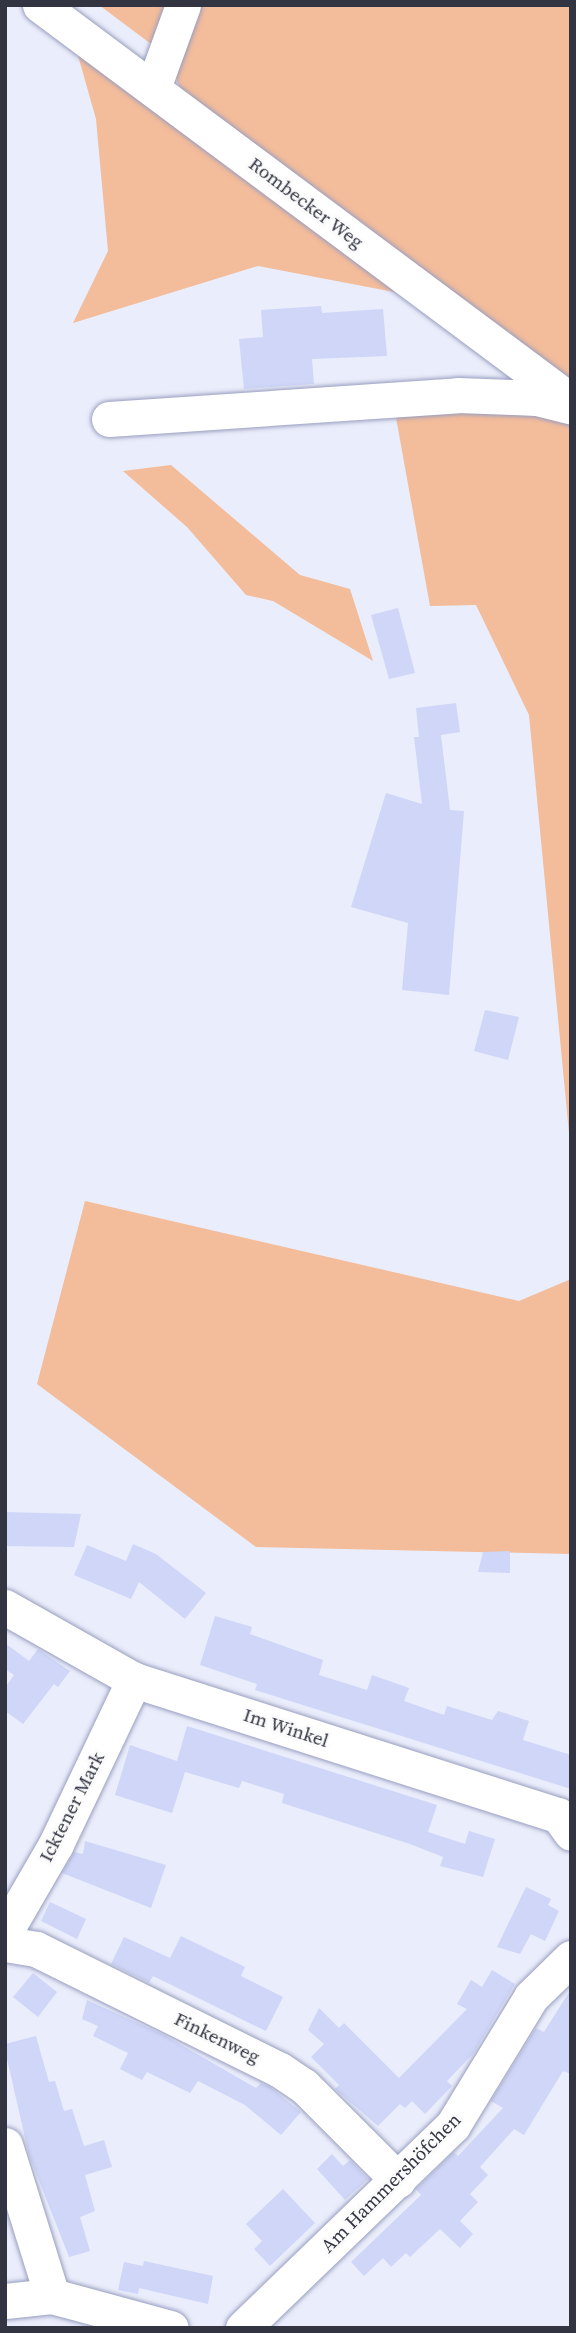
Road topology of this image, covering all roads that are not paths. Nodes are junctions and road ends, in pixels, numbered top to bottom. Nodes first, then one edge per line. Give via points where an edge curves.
1 (40, 5) edge
2 (183, 5) edge
3 (153, 88) junction
4 (571, 404) edge
5 (110, 419) dead end
6 (5, 1606) edge
7 (134, 1680) junction
8 (571, 1833) edge
9 (5, 1932) edge
10 (5, 1944) edge
11 (571, 1958) edge
12 (5, 2144) edge
13 (398, 2180) junction
14 (52, 2296) junction
15 (5, 2301) edge
16 (171, 2328) edge
17 (243, 2328) edge

1 - 3 street, Rombecker Weg
2 - 3 street
3 - 4 street, Rombecker Weg
4 - 5 street via 458,394
6 - 7 street, Im Winkel
7 - 8 street, Im Winkel via 558,1815
7 - 9 street, Icktener Mark via 56,1844
10 - 13 street, Finkenweg via 36,1949 280,2070 304,2085
11 - 13 street, Am Hammershöfchen via 531,1997 453,2125
12 - 14 street
13 - 17 street, Am Hammershöfchen
14 - 15 street
14 - 16 street

